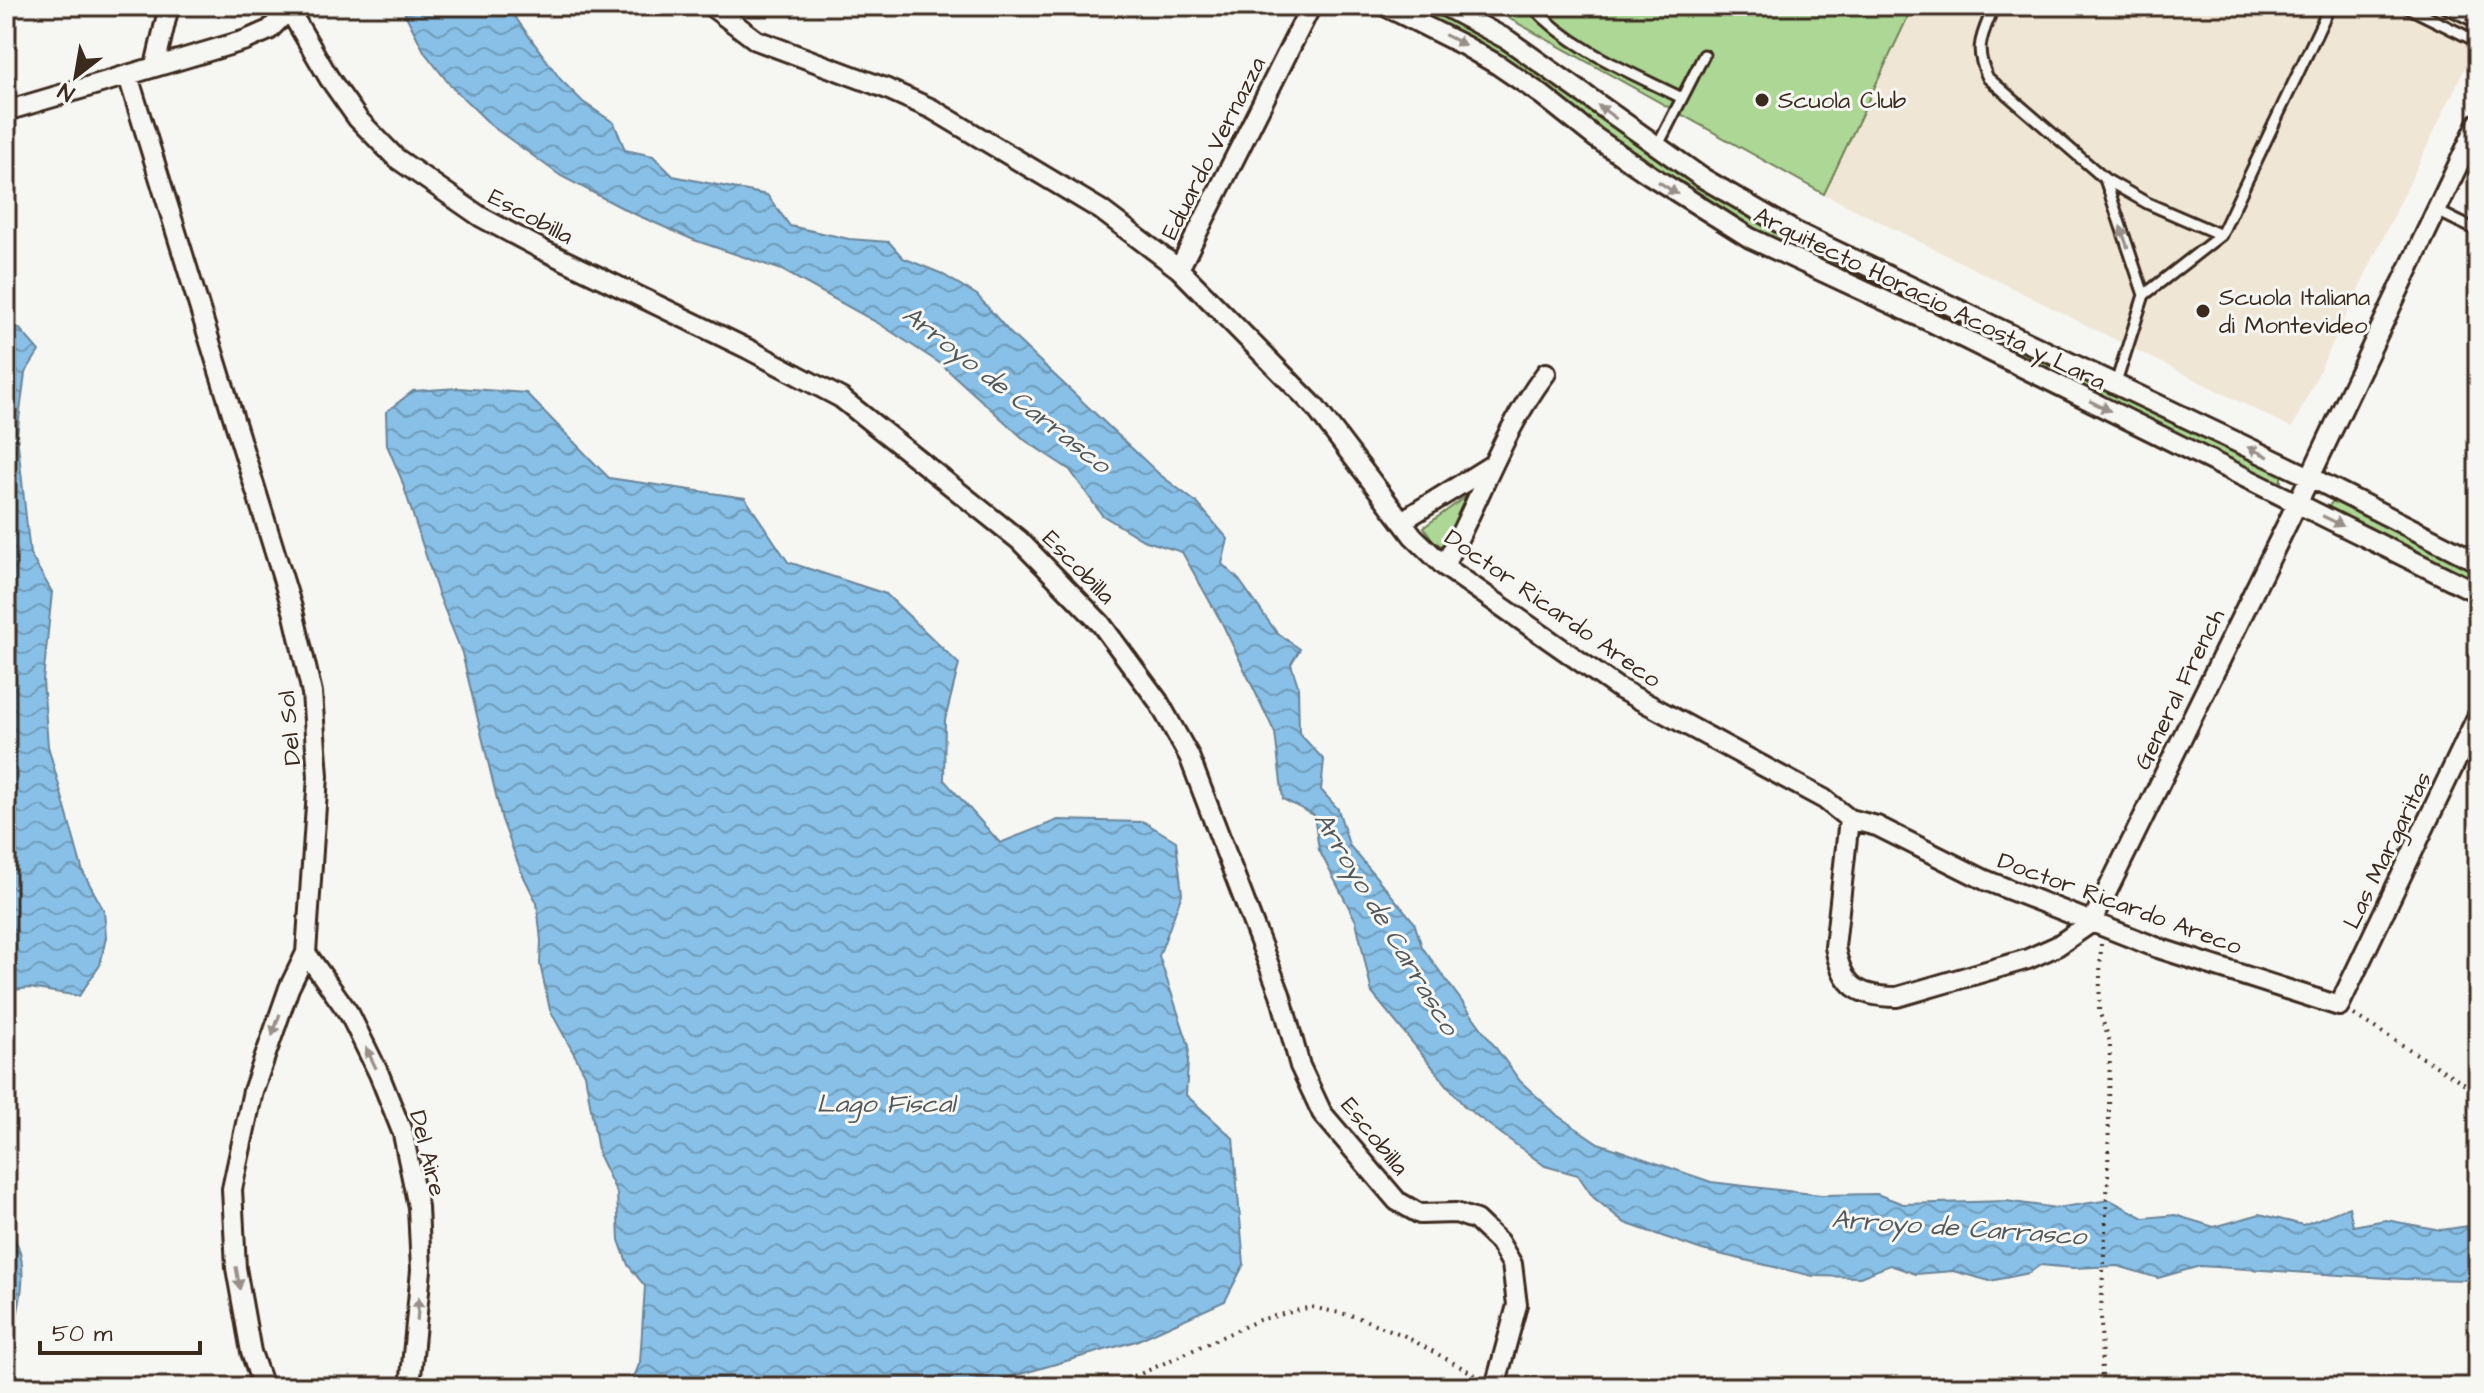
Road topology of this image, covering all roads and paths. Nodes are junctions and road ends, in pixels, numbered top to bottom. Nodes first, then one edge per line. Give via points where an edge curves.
1 (169, 6) edge
2 (711, 6) edge
3 (1311, 6) edge
4 (1385, 6) edge
5 (1444, 6) edge
6 (1532, 6) edge
7 (1994, 6) edge
8 (2330, 6) edge
9 (2405, 6) edge
10 (2443, 6) edge
11 (292, 8) edge
12 (2478, 23) edge
13 (2478, 42) edge
14 (1704, 55) dead end
15 (155, 66) junction
16 (128, 76) junction
17 (1682, 98) junction
18 (6, 111) edge
19 (2478, 123) edge
20 (1657, 147) junction
21 (2105, 179) junction
22 (2437, 211) junction
23 (2478, 231) edge
24 (2221, 235) junction
25 (1179, 269) junction
26 (2144, 295) junction
27 (2061, 360) junction
28 (1546, 373) dead end
29 (2050, 382) junction
30 (2115, 386) junction
31 (1492, 465) junction
32 (2310, 477) junction
33 (2296, 503) junction
34 (1402, 521) junction
35 (2478, 562) edge
36 (1444, 566) junction
37 (2478, 593) edge
38 (2478, 715) edge
39 (1849, 819) junction
40 (2092, 922) junction
41 (306, 953) junction
42 (2339, 1006) junction
43 (2478, 1092) edge
44 (1495, 1386) edge
45 (263, 1387) edge
46 (410, 1387) edge
47 (1087, 1387) edge
48 (2102, 1387) edge

1 - 15 street
2 - 25 street, Doctor Ricardo Areco via 756,40 932,109 1101,210
3 - 25 street, Eduardo Vernazza
4 -> 29 street, Arquitecto Horacio Acosta y Lara via 1498,65 1650,175 1750,238
20 -> 5 street, Arquitecto Horacio Acosta y Lara via 1528,52
6 - 17 lane via 1587,50
7 - 21 lane via 1979,43 1979,60 1988,78
8 - 24 lane
9 - 13 lane
10 - 12 lane
11 - 15 street via 269,30 246,40
11 - 44 street, Escobilla via 329,78 358,119 396,158 481,217 841,398 1019,540 1101,624 1158,701 1189,756 1280,994 1300,1066 1322,1113 1397,1201 1420,1214 1456,1213 1476,1220 1512,1264 1517,1305
14 - 17 lane
15 - 16 street
16 - 18 street
16 - 41 street, Del Sol via 304,653 318,776
17 - 20 lane
19 - 22 street, General French
20 - 27 street, Arquitecto Horacio Acosta y Lara via 1794,231
21 - 24 lane
26 -> 21 lane
22 - 23 lane
22 - 32 street, General French
24 - 26 lane
25 - 34 street, Doctor Ricardo Areco via 1315,407
26 - 30 lane
27 - 29 street
27 - 30 street, Arquitecto Horacio Acosta y Lara
28 - 31 street
29 -> 33 street, Arquitecto Horacio Acosta y Lara
32 -> 30 street, Arquitecto Horacio Acosta y Lara
31 - 34 street
31 - 36 street
32 - 33 street, General French
32 - 35 street, Arquitecto Horacio Acosta y Lara
33 -> 37 street, Arquitecto Horacio Acosta y Lara
33 - 40 street, General French
34 - 36 street, Doctor Ricardo Areco
36 - 39 street, Doctor Ricardo Areco via 1618,688 1824,799
38 - 42 street, Las Margaritas
39 - 40 street, Doctor Ricardo Areco via 1877,826 1985,880
39 - 40 street via 1835,947 1838,966 1859,991 1897,997 2028,959
40 - 42 street, Doctor Ricardo Areco
40 - 48 path via 2102,948 2099,1011 2110,1042
41 -> 45 street, Del Sol via 253,1091 232,1189 236,1268
46 -> 41 street, Del Aire via 421,1270 418,1207 403,1134 350,1015
42 - 43 path
44 - 47 path via 1403,1335 1311,1307 1259,1320 1138,1375

